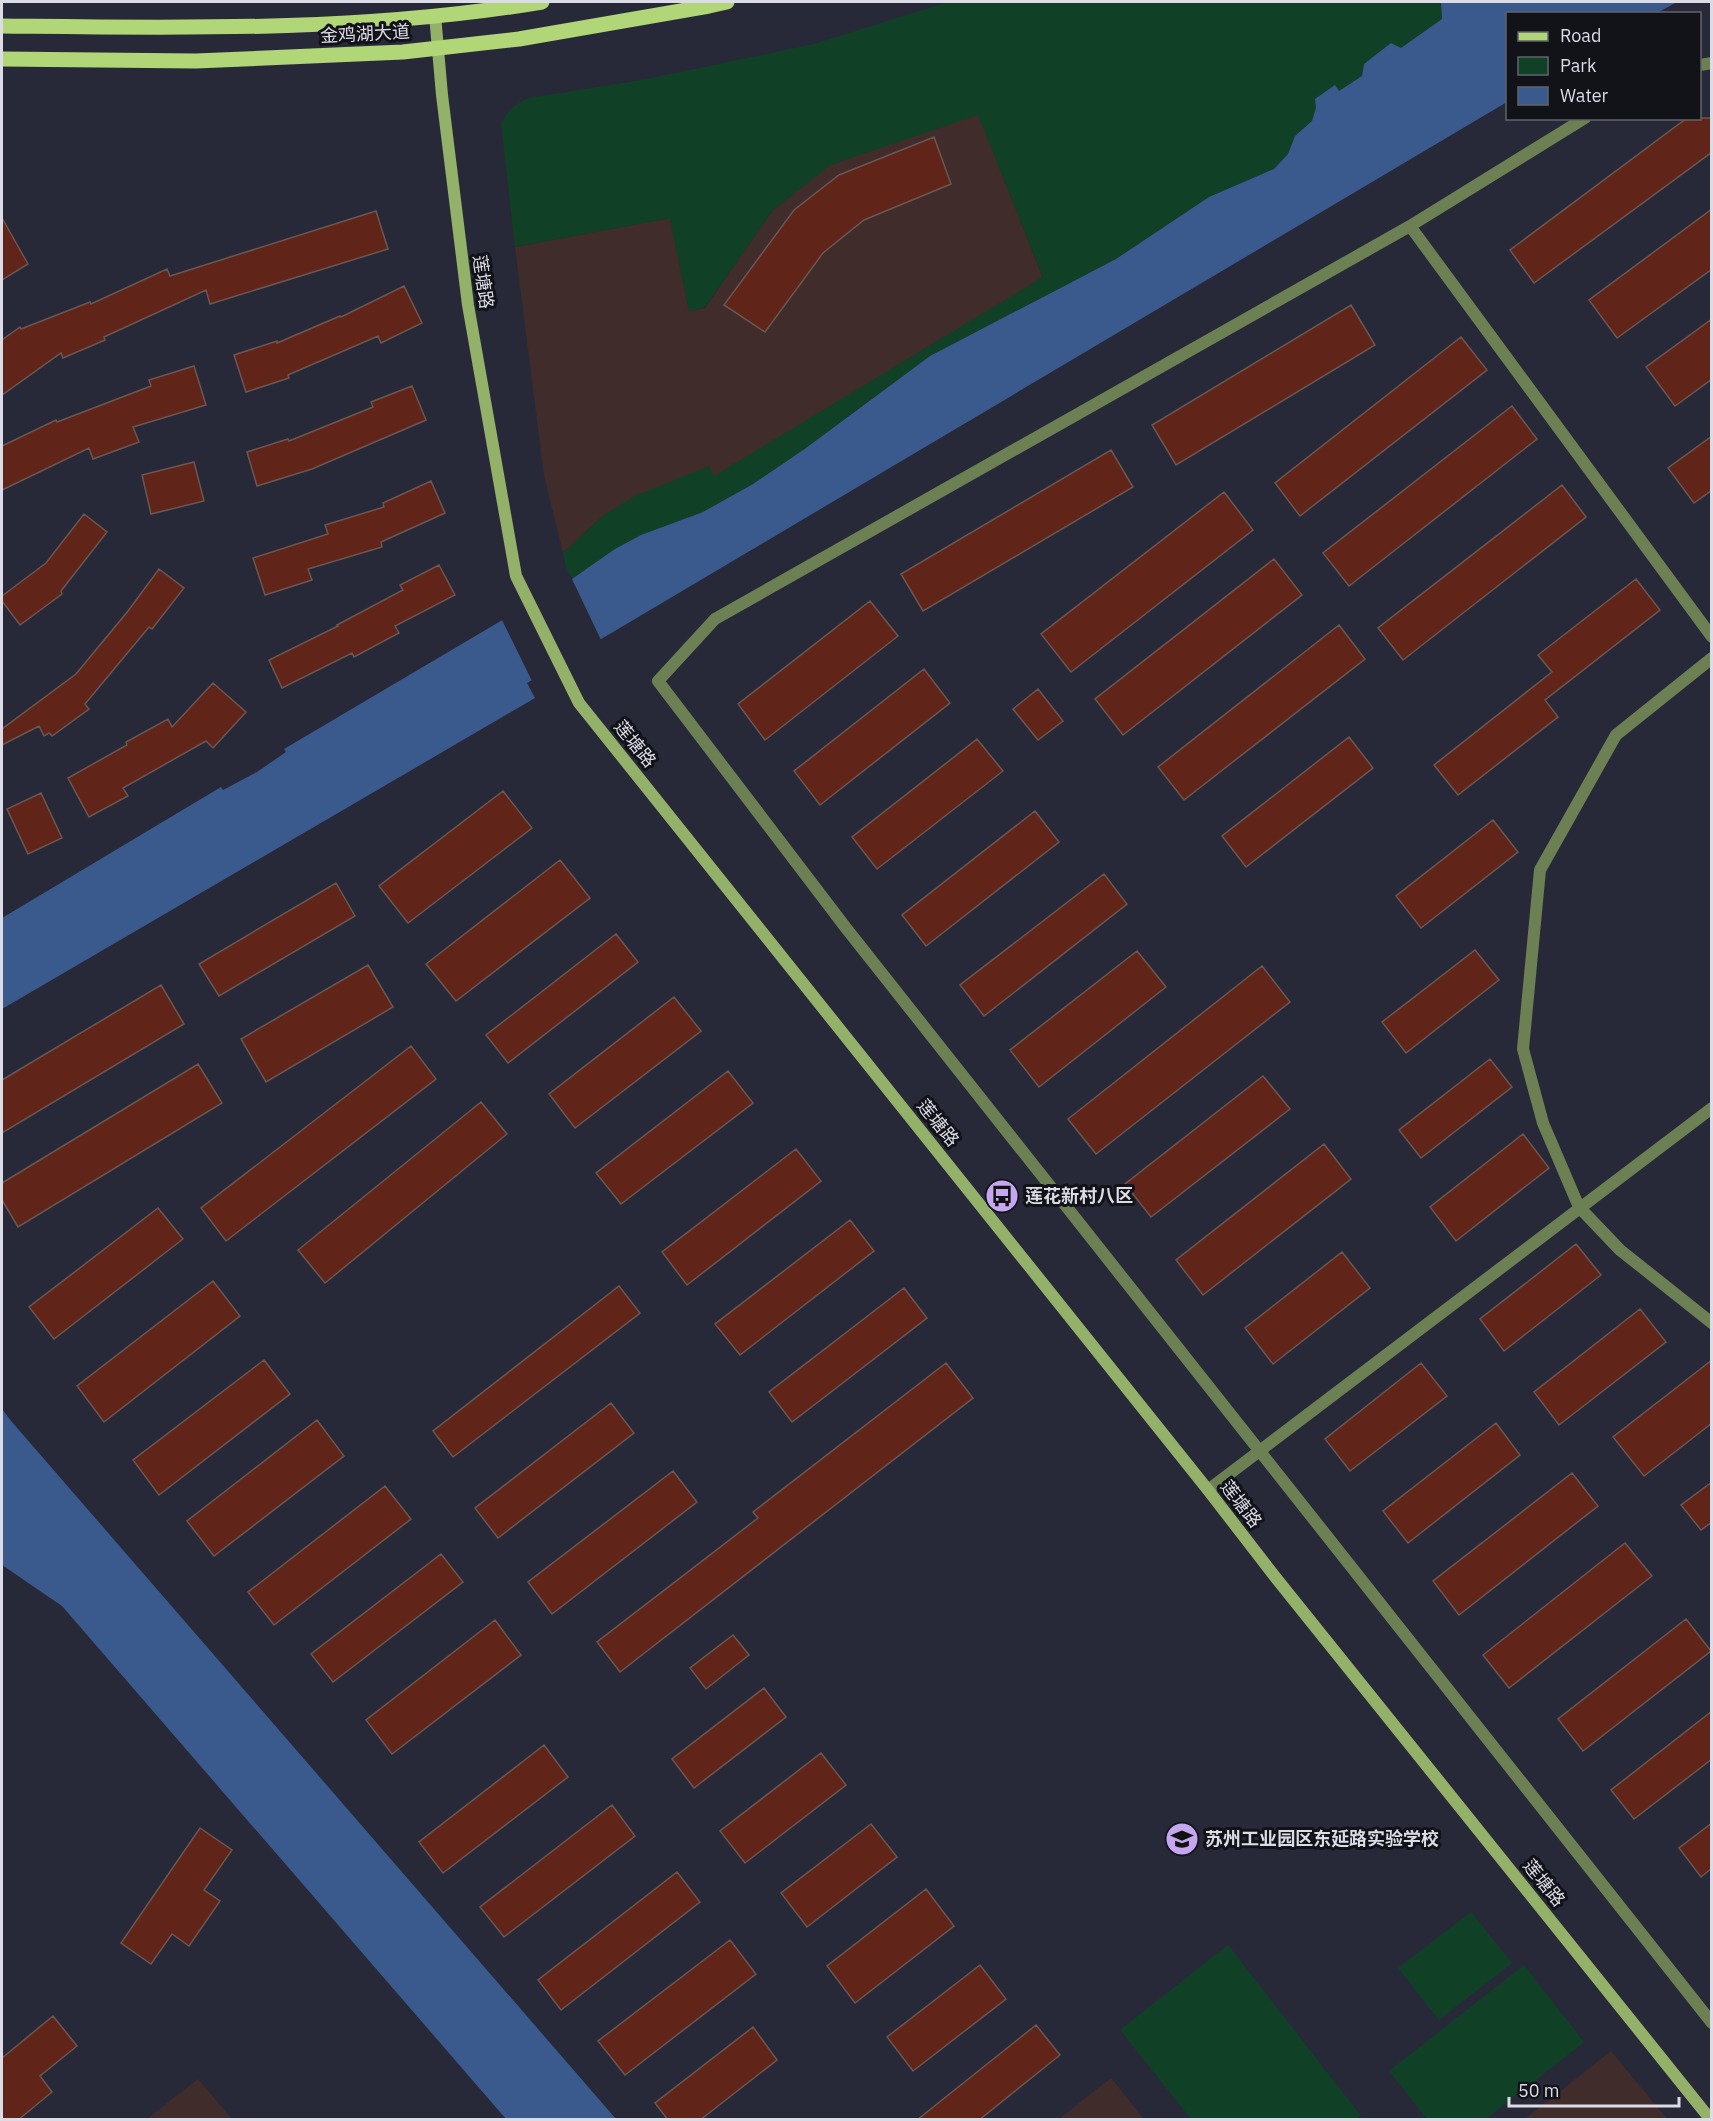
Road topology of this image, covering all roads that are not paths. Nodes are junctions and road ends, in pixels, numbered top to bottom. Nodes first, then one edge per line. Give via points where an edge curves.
1 (542, 2) edge
2 (727, 2) edge
3 (435, 15) junction
4 (2, 26) edge
5 (439, 48) junction
6 (2, 59) edge
7 (1582, 120) edge
8 (1410, 226) junction
9 (1712, 637) edge
10 (1712, 658) edge
11 (1712, 1108) edge
12 (1579, 1207) junction
13 (1712, 1323) edge
14 (1259, 1452) junction
15 (1208, 1490) junction
16 (1712, 2023) edge
17 (1711, 2120) edge

1 - 3 main road, 金鸡湖大道
2 - 5 main road, 金鸡湖大道 via 519,39
3 - 4 main road, 金鸡湖大道 via 197,28
3 - 5 street, 莲塘路
5 - 6 main road, 金鸡湖大道 via 196,61
5 - 15 street, 莲塘路 via 468,305 516,576 579,703
7 - 8 street
8 - 9 street
8 - 14 street via 715,619 658,681 846,928
10 - 12 street via 1616,735 1540,870 1523,1049 1543,1123
11 - 12 street
12 - 13 street via 1620,1250
12 - 14 street
14 - 15 street
14 - 16 street
15 - 17 street, 莲塘路

